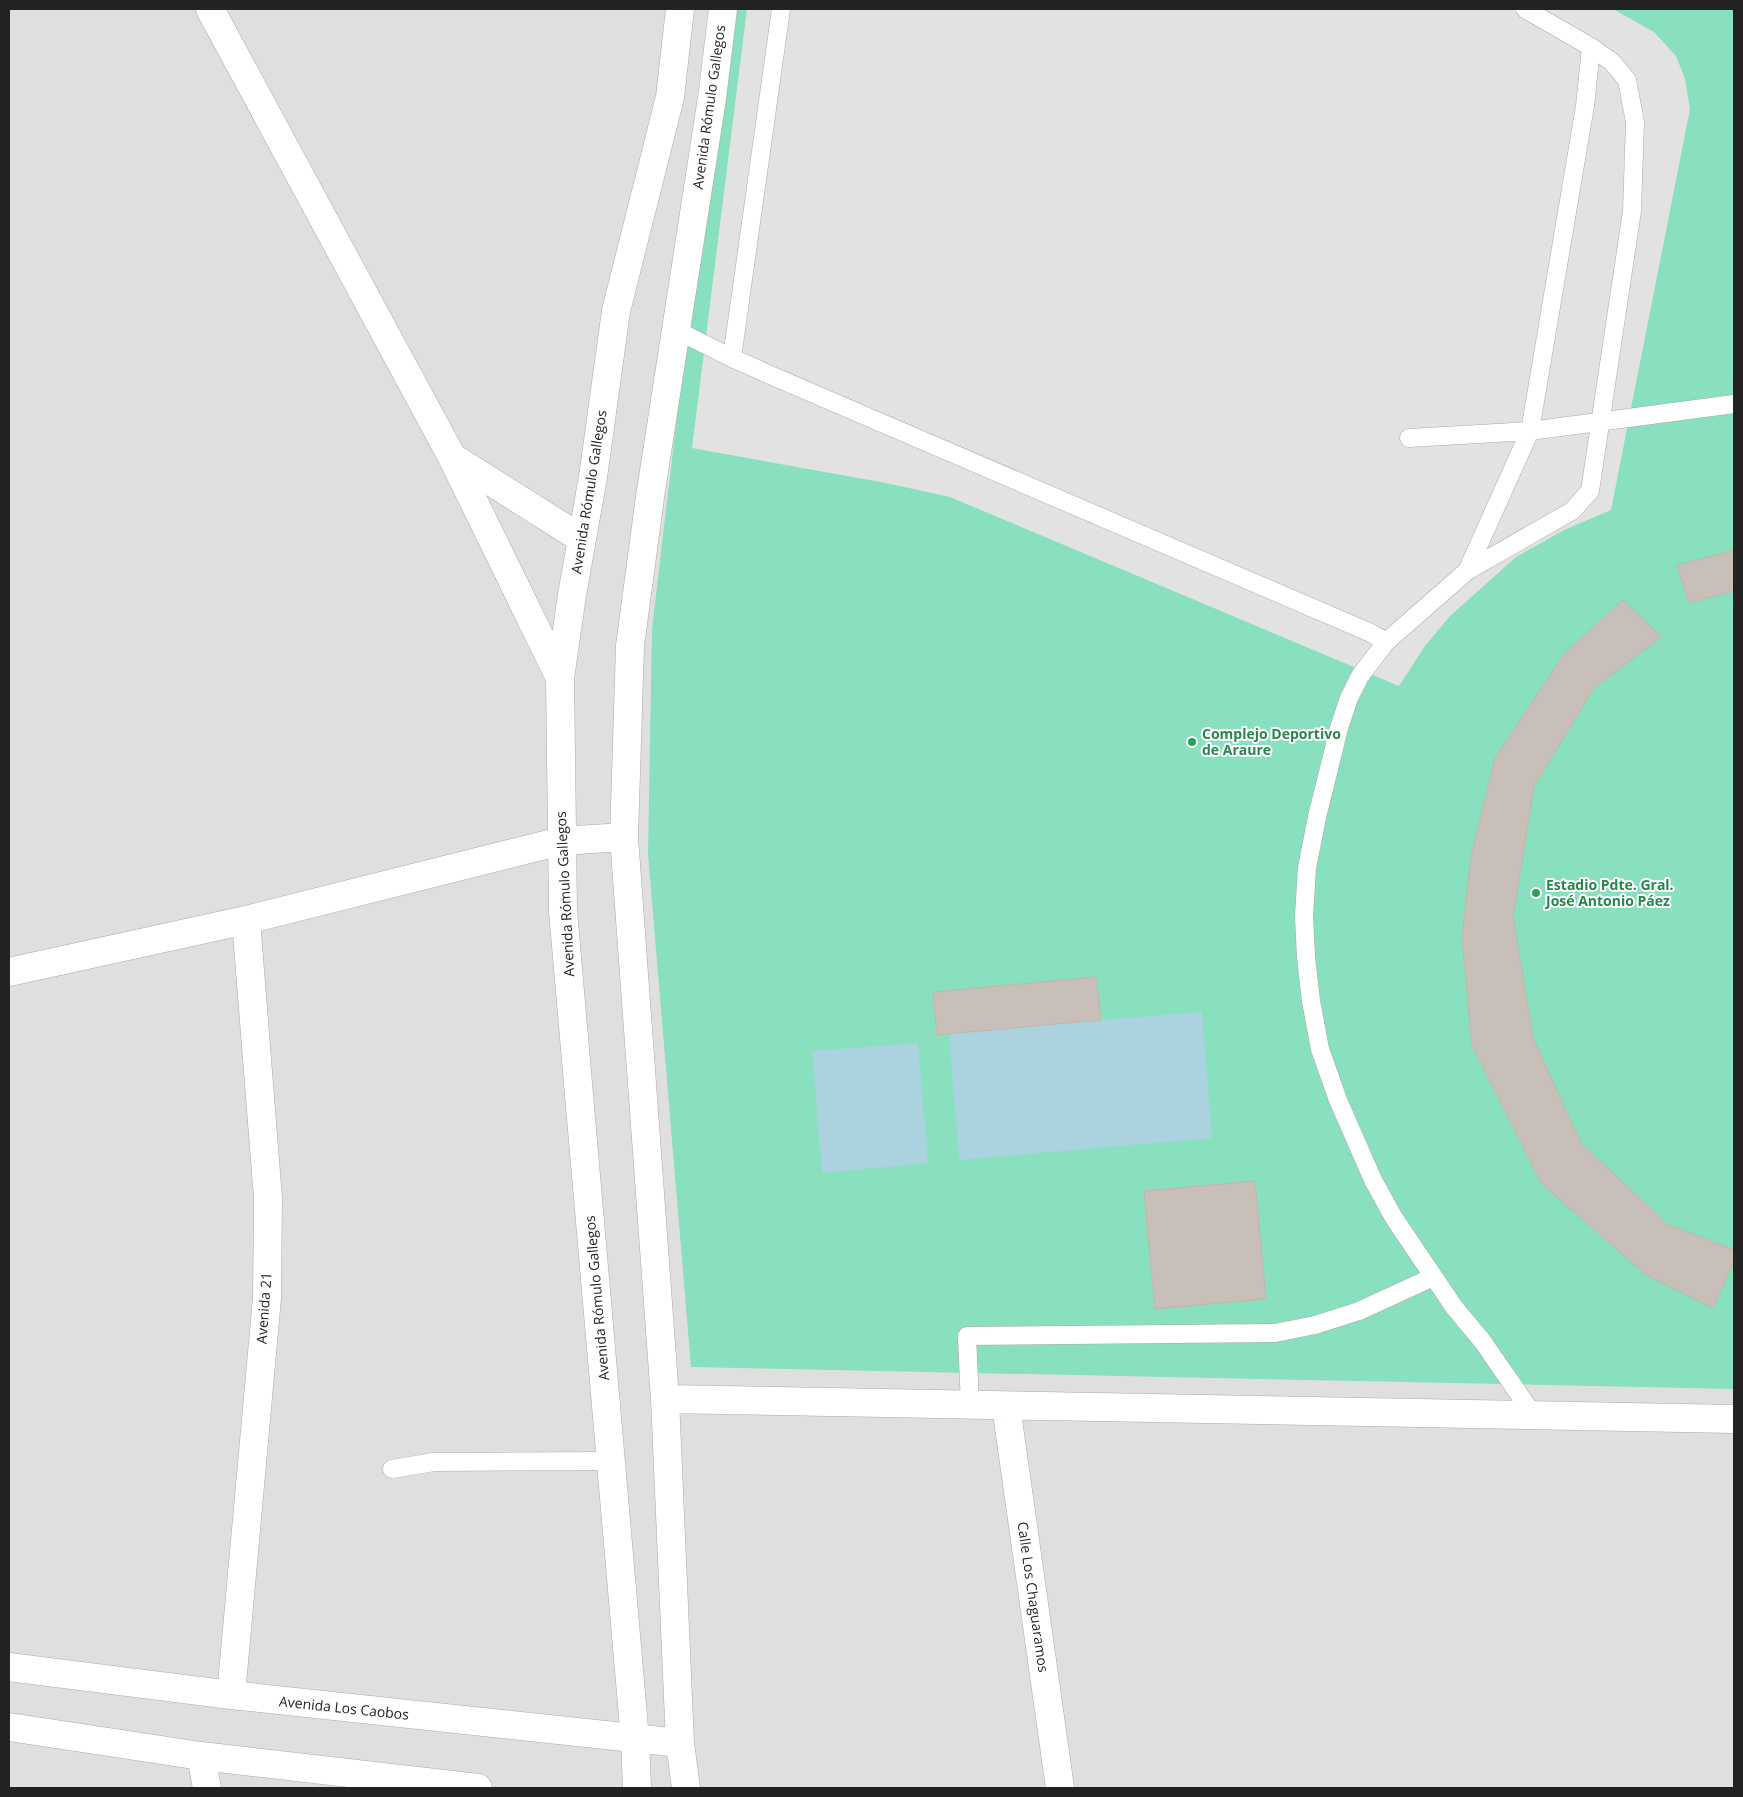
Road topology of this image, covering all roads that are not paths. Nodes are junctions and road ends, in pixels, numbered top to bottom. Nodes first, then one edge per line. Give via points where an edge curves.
1 (210, 9) edge
2 (680, 9) edge
3 (723, 9) edge
4 (781, 9) edge
5 (1525, 9) edge
6 (1591, 47) junction
7 (676, 330) junction
8 (732, 358) junction
9 (1734, 404) edge
10 (1599, 422) junction
11 (1530, 431) junction
12 (1409, 438) dead end
13 (452, 457) junction
14 (582, 539) junction
15 (1467, 571) junction
16 (1386, 642) junction
17 (560, 678) junction
18 (624, 838) junction
19 (561, 841) junction
20 (246, 920) junction
21 (9, 972) edge
22 (1433, 1277) junction
23 (665, 1399) junction
24 (970, 1405) junction
25 (1006, 1406) junction
26 (1534, 1416) junction
27 (1734, 1419) edge
28 (611, 1461) junction
29 (392, 1469) dead end
30 (9, 1667) edge
31 (231, 1696) junction
32 (9, 1727) edge
33 (635, 1739) junction
34 (680, 1743) junction
35 (201, 1756) junction
36 (207, 1788) edge
37 (478, 1788) edge
38 (637, 1788) edge
39 (686, 1788) edge
40 (1060, 1788) edge

1 - 13 street
2 - 14 street, Avenida Rómulo Gallegos via 670,97 616,311
3 - 7 street, Avenida Rómulo Gallegos
4 - 8 lane
5 - 6 lane
6 - 10 lane via 1612,62 1627,80 1635,122 1632,211
6 - 11 lane via 1585,106
7 - 8 lane
7 - 18 street, Avenida Rómulo Gallegos via 630,646
8 - 16 lane
9 - 10 lane
10 - 11 lane
10 - 15 lane via 1590,491 1572,511
11 - 12 lane
11 - 15 lane
13 - 14 street
13 - 17 street
14 - 17 street, Avenida Rómulo Gallegos
15 - 16 lane
16 - 22 lane via 1360,676 1349,698 1316,817 1307,868 1306,957 1320,1049 1338,1100 1373,1180
17 - 19 street, Avenida Rómulo Gallegos
18 - 19 street
18 - 23 street, Avenida Rómulo Gallegos
19 - 20 street
19 - 28 street, Avenida Rómulo Gallegos via 563,911
20 - 21 street
20 - 31 street, Avenida 21 via 268,1198 266,1298
22 - 24 lane via 1360,1310 1275,1333 967,1336
22 - 26 lane
23 - 24 street
23 - 34 street, Avenida Rómulo Gallegos
24 - 25 street
25 - 26 street
25 - 40 street, Calle Los Chaguaramos
26 - 27 street
28 - 29 lane via 434,1462
28 - 33 street, Avenida Rómulo Gallegos
30 - 31 street, Avenida Los Caobos
31 - 33 street, Avenida Los Caobos
32 - 35 street
33 - 34 street, Avenida Los Caobos
33 - 38 street, Avenida Rómulo Gallegos
34 - 39 street, Avenida Rómulo Gallegos
35 - 36 street
35 - 37 street

